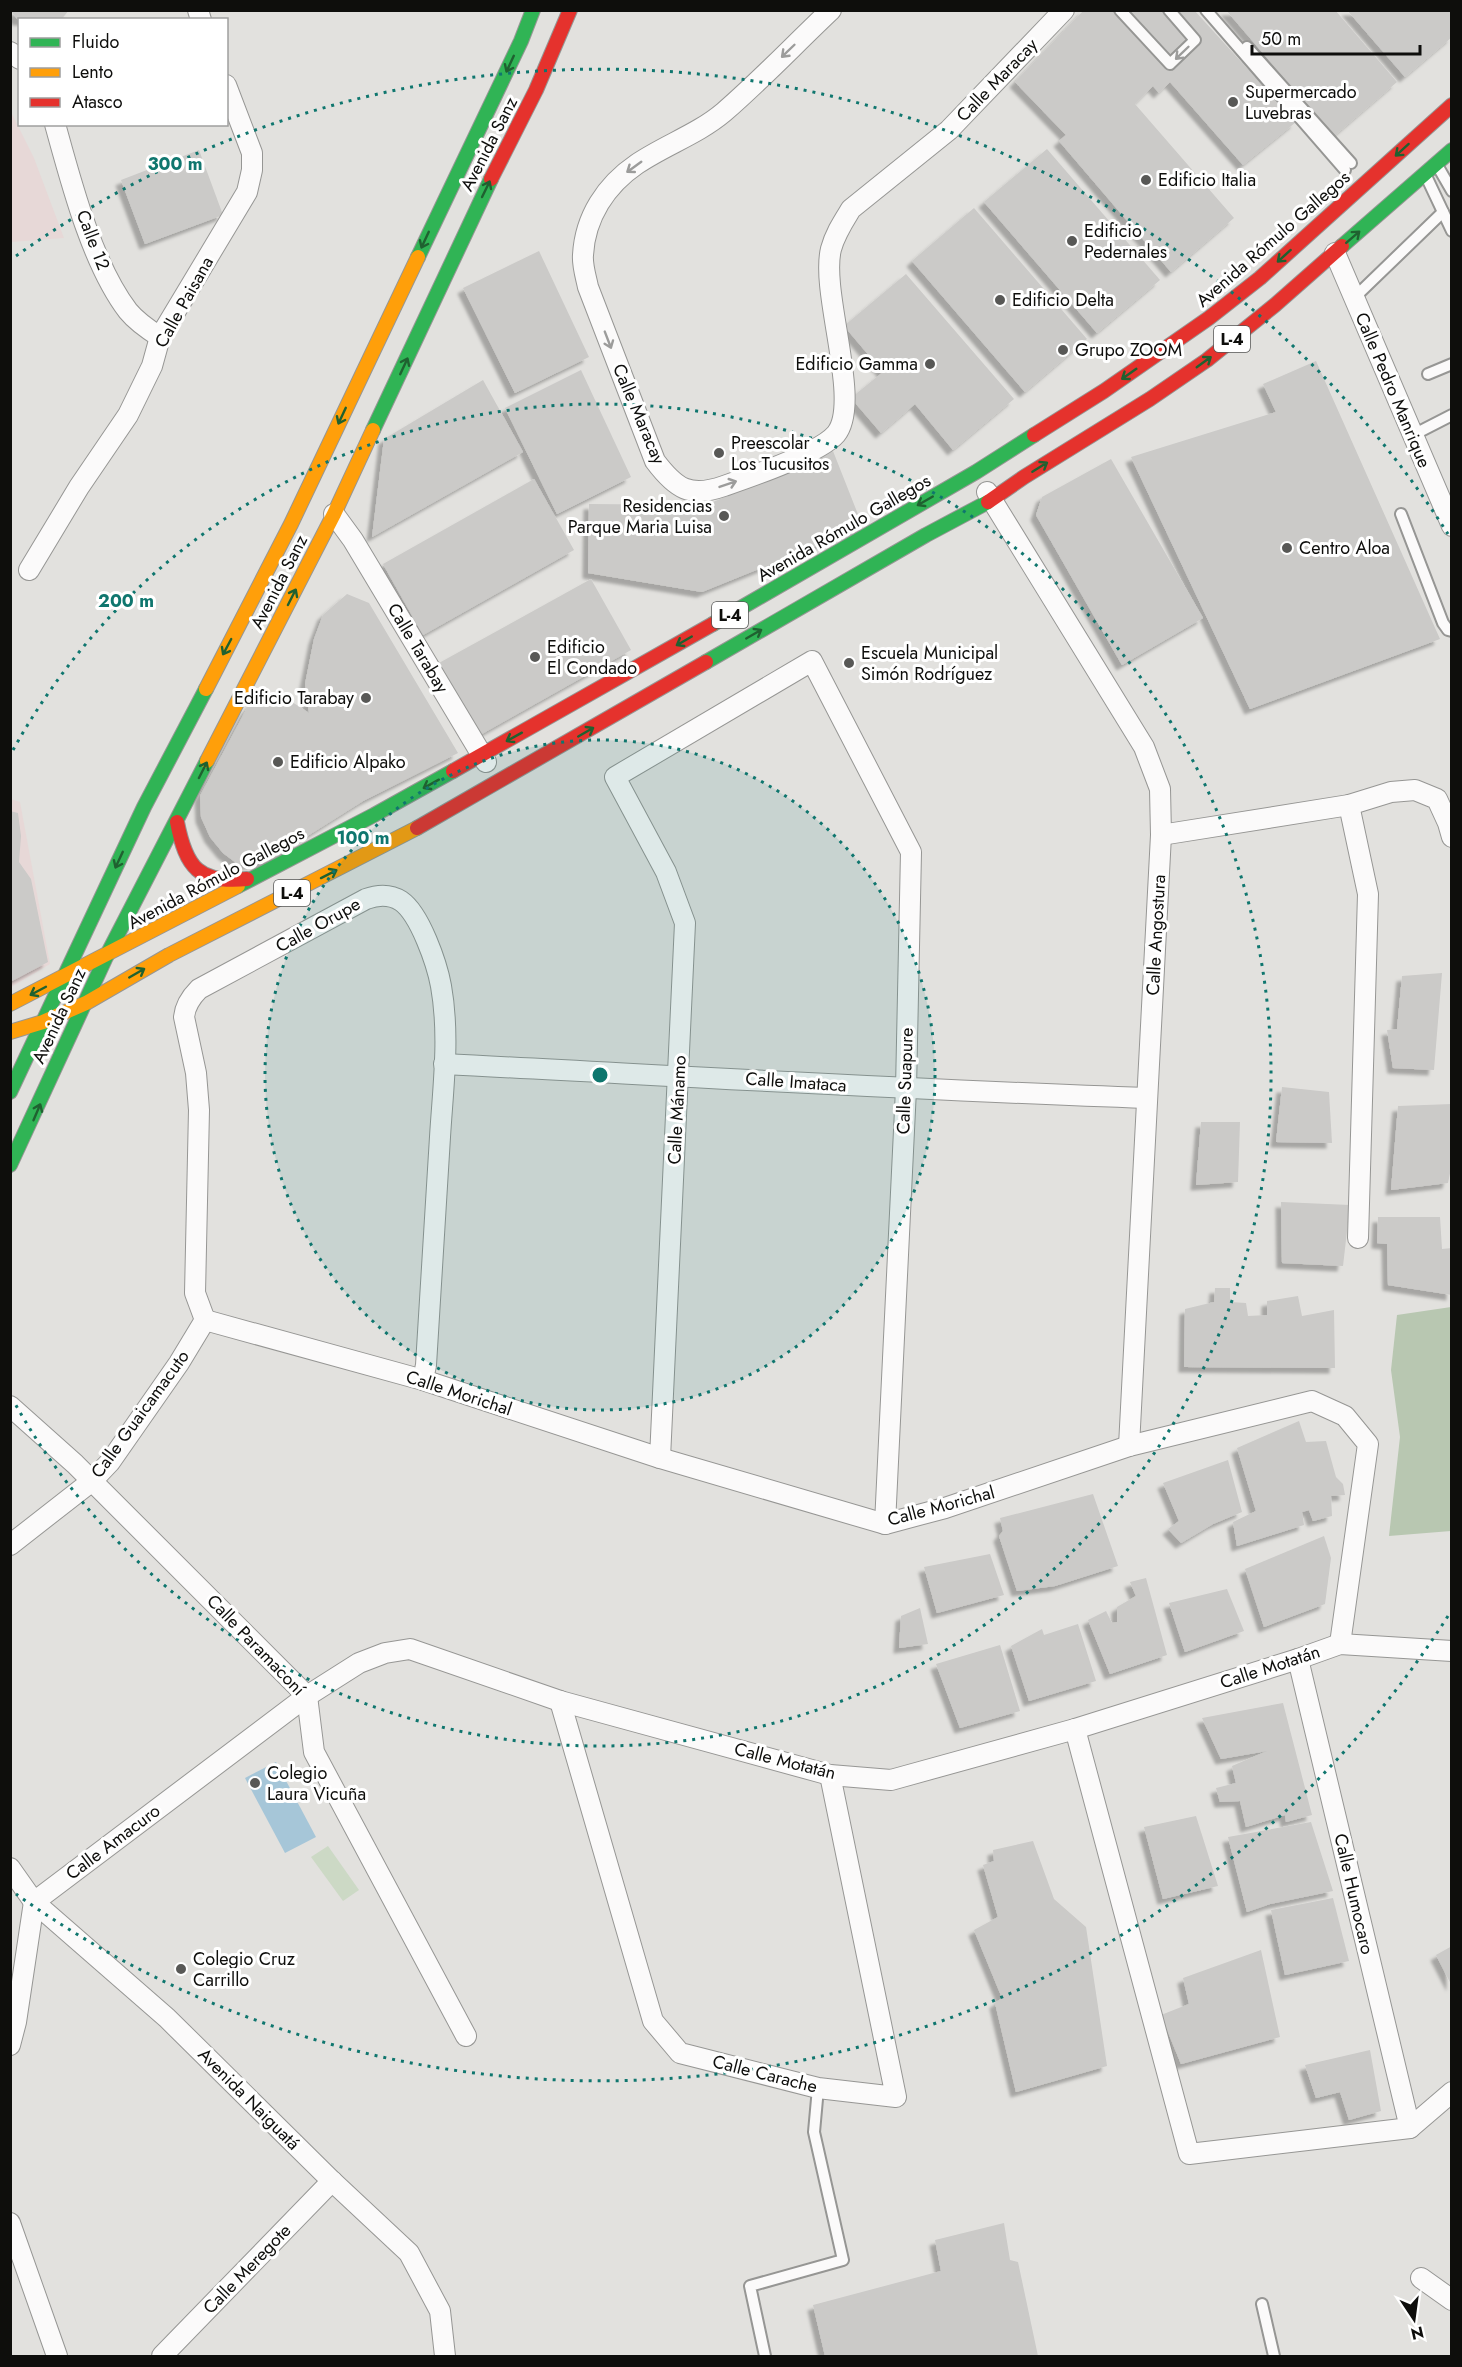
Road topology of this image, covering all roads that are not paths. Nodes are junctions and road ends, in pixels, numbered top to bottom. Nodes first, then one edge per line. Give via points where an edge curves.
1 (533, 10) edge
2 (570, 10) edge
3 (831, 10) edge
4 (1064, 10) edge
5 (1169, 10) edge
6 (1206, 10) edge
7 (1214, 10) edge
8 (1123, 12) edge
9 (228, 90) edge
10 (1448, 108) edge
11 (1415, 118) dead end
12 (56, 126) edge
13 (1452, 150) edge
14 (1436, 164) junction
15 (1425, 174) junction
16 (1452, 191) edge
17 (1443, 212) junction
18 (1452, 231) edge
19 (1335, 253) junction
20 (1354, 298) junction
21 (160, 337) junction
22 (1452, 364) edge
23 (1428, 374) dead end
24 (1086, 388) dead end
25 (1104, 391) junction
26 (1452, 415) edge
27 (1413, 435) junction
28 (976, 472) junction
29 (992, 500) junction
30 (334, 514) junction
31 (1401, 514) dead end
32 (1452, 526) edge
33 (29, 570) dead end
34 (1452, 631) edge
35 (482, 755) junction
36 (615, 777) joint
37 (499, 783) junction
38 (1349, 805) junction
39 (177, 822) junction
40 (1161, 835) junction
41 (1452, 837) edge
42 (248, 879) junction
43 (106, 957) junction
44 (65, 976) junction
45 (86, 1003) junction
46 (10, 1004) edge
47 (44, 1022) junction
48 (10, 1032) edge
49 (444, 1064) junction
50 (679, 1075) junction
51 (906, 1089) junction
52 (10, 1092) edge
53 (1147, 1098) junction
54 (10, 1165) edge
55 (1358, 1238) dead end
56 (205, 1320) junction
57 (423, 1380) junction
58 (10, 1406) edge
59 (1129, 1446) junction
60 (660, 1458) junction
61 (92, 1481) junction
62 (885, 1524) junction
63 (10, 1545) edge
64 (1340, 1644) junction
65 (1452, 1651) edge
66 (1298, 1659) junction
67 (307, 1696) junction
68 (560, 1701) junction
69 (1075, 1730) junction
70 (830, 1775) junction
71 (10, 1868) edge
72 (34, 1902) junction
73 (466, 2037) dead end
74 (10, 2044) edge
75 (818, 2088) junction
76 (1452, 2092) edge
77 (1410, 2128) junction
78 (332, 2181) junction
79 (10, 2223) edge
80 (14, 2244) edge
81 (1421, 2278) dead end
82 (1452, 2300) edge
83 (1262, 2304) dead end
84 (57, 2356) edge
85 (162, 2356) edge
86 (445, 2356) edge
87 (765, 2356) edge
88 (1274, 2356) edge

1 -> 44 main road, Avenida Sanz via 291,524 144,807
30 -> 2 main road, Avenida Sanz via 536,90
3 -> 4 street, Calle Maracay via 724,113 638,163 615,182 595,208 586,233 583,257 588,287 655,461 667,477 684,489 706,492 736,482 814,450 835,435 843,421 843,378 830,274 831,251 840,226 851,209 949,130
5 -> 8 lane via 1195,40 1170,64
6 - 7 lane via 1348,166
9 - 21 street, Calle Paisana via 252,153 247,192
10 - 11 main road
10 -> 25 main road, Avenida Rómulo Gallegos / L-4 via 1260,278
12 - 21 street, Calle 12 via 102,268 129,313
13 - 14 main road, L-4
14 - 15 main road, L-4
14 - 16 lane
15 - 17 lane
19 -> 15 main road, L-4
17 - 18 lane
17 - 20 lane
19 - 20 street, Calle Pedro Manrique
29 -> 19 main road, L-4 via 1207,360
20 - 27 street, Calle Pedro Manrique
21 - 33 street, Calle Paisana via 152,366 128,415
22 - 23 lane
24 - 25 main road
25 - 28 main road, Avenida Rómulo Gallegos / L-4
26 - 27 lane
27 - 32 street, Calle Pedro Manrique
28 - 29 street, Calle Angostura
28 -> 35 main road, Avenida Rómulo Gallegos / L-4
37 -> 29 main road, L-4
29 - 40 street, Calle Angostura via 1144,747 1160,789
30 - 35 street, Calle Tarabay
39 -> 30 main road, Avenida Sanz
31 - 34 lane via 1443,623
35 - 37 street, Calle Tarabay
35 -> 42 main road, Avenida Rómulo Gallegos / L-4 via 374,816
36 - 50 street, Calle Mánamo via 666,872 685,923
36 - 51 street, Calle Suapure via 812,661 911,852
45 -> 37 main road, L-4 via 169,955
38 - 40 street
38 - 41 street via 1391,792 1415,790 1437,799
38 - 55 street via 1368,894
39 - 42 main road via 179,838 200,875 214,881
39 - 43 main road, Avenida Sanz
40 - 53 street, Calle Angostura
42 - 43 main road, Avenida Rómulo Gallegos / L-4
43 - 44 main road, Avenida Rómulo Gallegos / L-4
43 - 45 main road, Avenida Sanz
44 -> 46 main road, Avenida Rómulo Gallegos / L-4
44 - 47 main road, Avenida Sanz
45 - 47 main road, L-4
54 -> 45 main road, Avenida Sanz
47 - 48 main road, L-4
47 - 52 main road, Avenida Sanz
49 - 50 street, Calle Imataca
49 - 56 street, Calle Orupe via 444,1011 435,960 408,908 386,896 366,898 193,995 184,1017 199,1110 195,1293
49 - 57 street, Calle Orupe
50 - 51 street, Calle Imataca
50 - 60 street, Calle Mánamo
51 - 53 street, Calle Imataca
51 - 62 street, Calle Suapure
53 - 59 street, Calle Angostura
56 - 57 street, Calle Morichal
56 - 61 street, Calle Guaicamacuto via 110,1462
57 - 60 street, Calle Morichal
58 - 61 street, Calle Paramaconí
59 - 62 street, Calle Morichal via 945,1508
59 - 64 street, Calle Morichal via 1312,1401 1345,1416 1368,1444
60 - 62 street, Calle Morichal
61 - 63 street, Calle Guaicamacuto
61 - 67 street, Calle Paramaconí
64 - 65 street
64 - 66 street, Calle Motatán
66 - 69 street, Calle Motatán
66 - 77 street, Calle Humocaro
67 - 68 street, Calle Motatán via 358,1663 410,1649
67 - 72 street, Calle Amacuro
67 - 73 street, Calle Paramaconí via 314,1752
68 - 70 street, Calle Motatán
68 - 75 street, Calle Carache via 653,2021 680,2053
69 - 70 street, Calle Motatán via 891,1780
69 - 77 street via 1189,2154
70 - 75 street, Calle Carache via 896,2097
71 - 72 street, Avenida Naiguatá
72 - 74 street
72 - 78 street, Avenida Naiguatá via 167,2018
75 - 87 lane via 814,2132 843,2260 750,2286
76 - 77 street
78 - 85 street, Calle Meregote
78 - 86 street, Avenida Naiguatá via 409,2253 440,2311
79 - 80 street
80 - 84 street
81 - 82 street
83 - 88 lane

